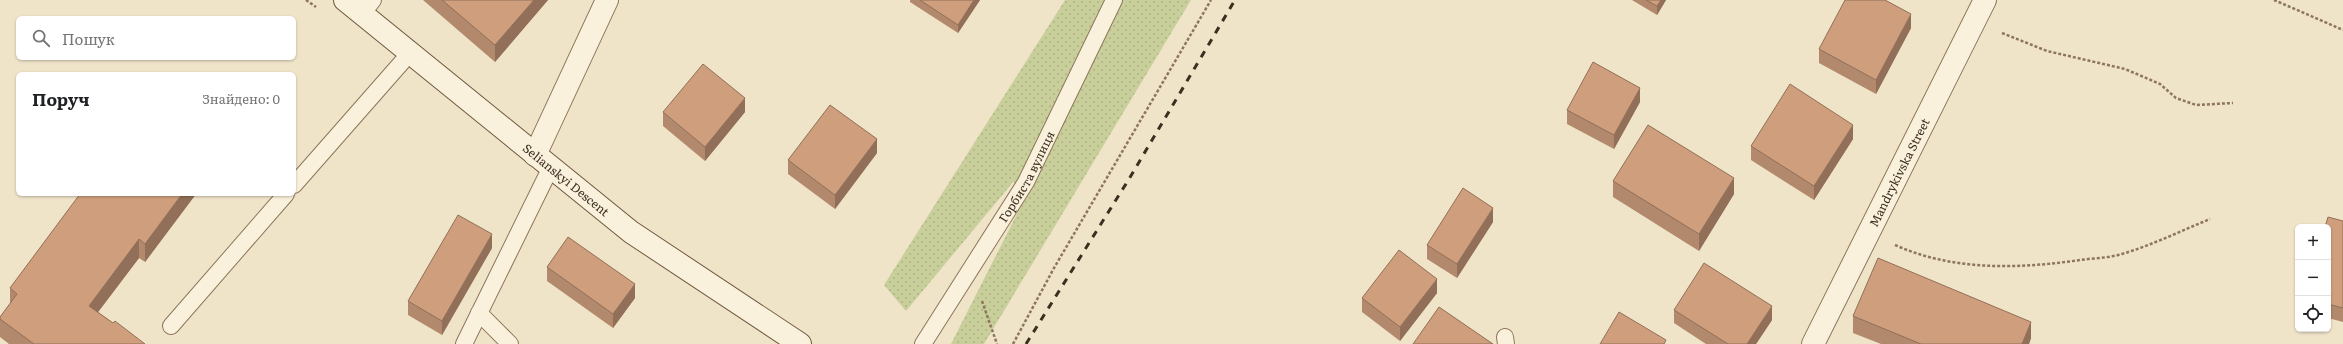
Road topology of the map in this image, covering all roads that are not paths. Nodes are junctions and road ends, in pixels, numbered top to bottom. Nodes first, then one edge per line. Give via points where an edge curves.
1 (345, 0) edge
2 (607, 0) edge
3 (1114, 0) edge
4 (1985, 0) edge
5 (367, 7) edge
6 (410, 53) junction
7 (543, 161) junction
8 (296, 183) edge
9 (284, 196) edge
10 (479, 313) junction
11 (171, 326) dead end
12 (464, 344) edge
13 (510, 344) edge
14 (800, 344) edge
15 (923, 344) edge
16 (1814, 344) edge

1 - 5 street, Selianskyi Descent
2 - 7 street
3 - 15 lane, Горбиста вулиця via 1026,182
4 - 16 street, Mandrykivska Street
5 - 6 street, Selianskyi Descent
6 - 7 street, Selianskyi Descent
6 - 8 lane
7 - 10 lane
7 - 14 street, Selianskyi Descent via 631,232
9 - 11 lane
10 - 12 lane
10 - 13 lane

